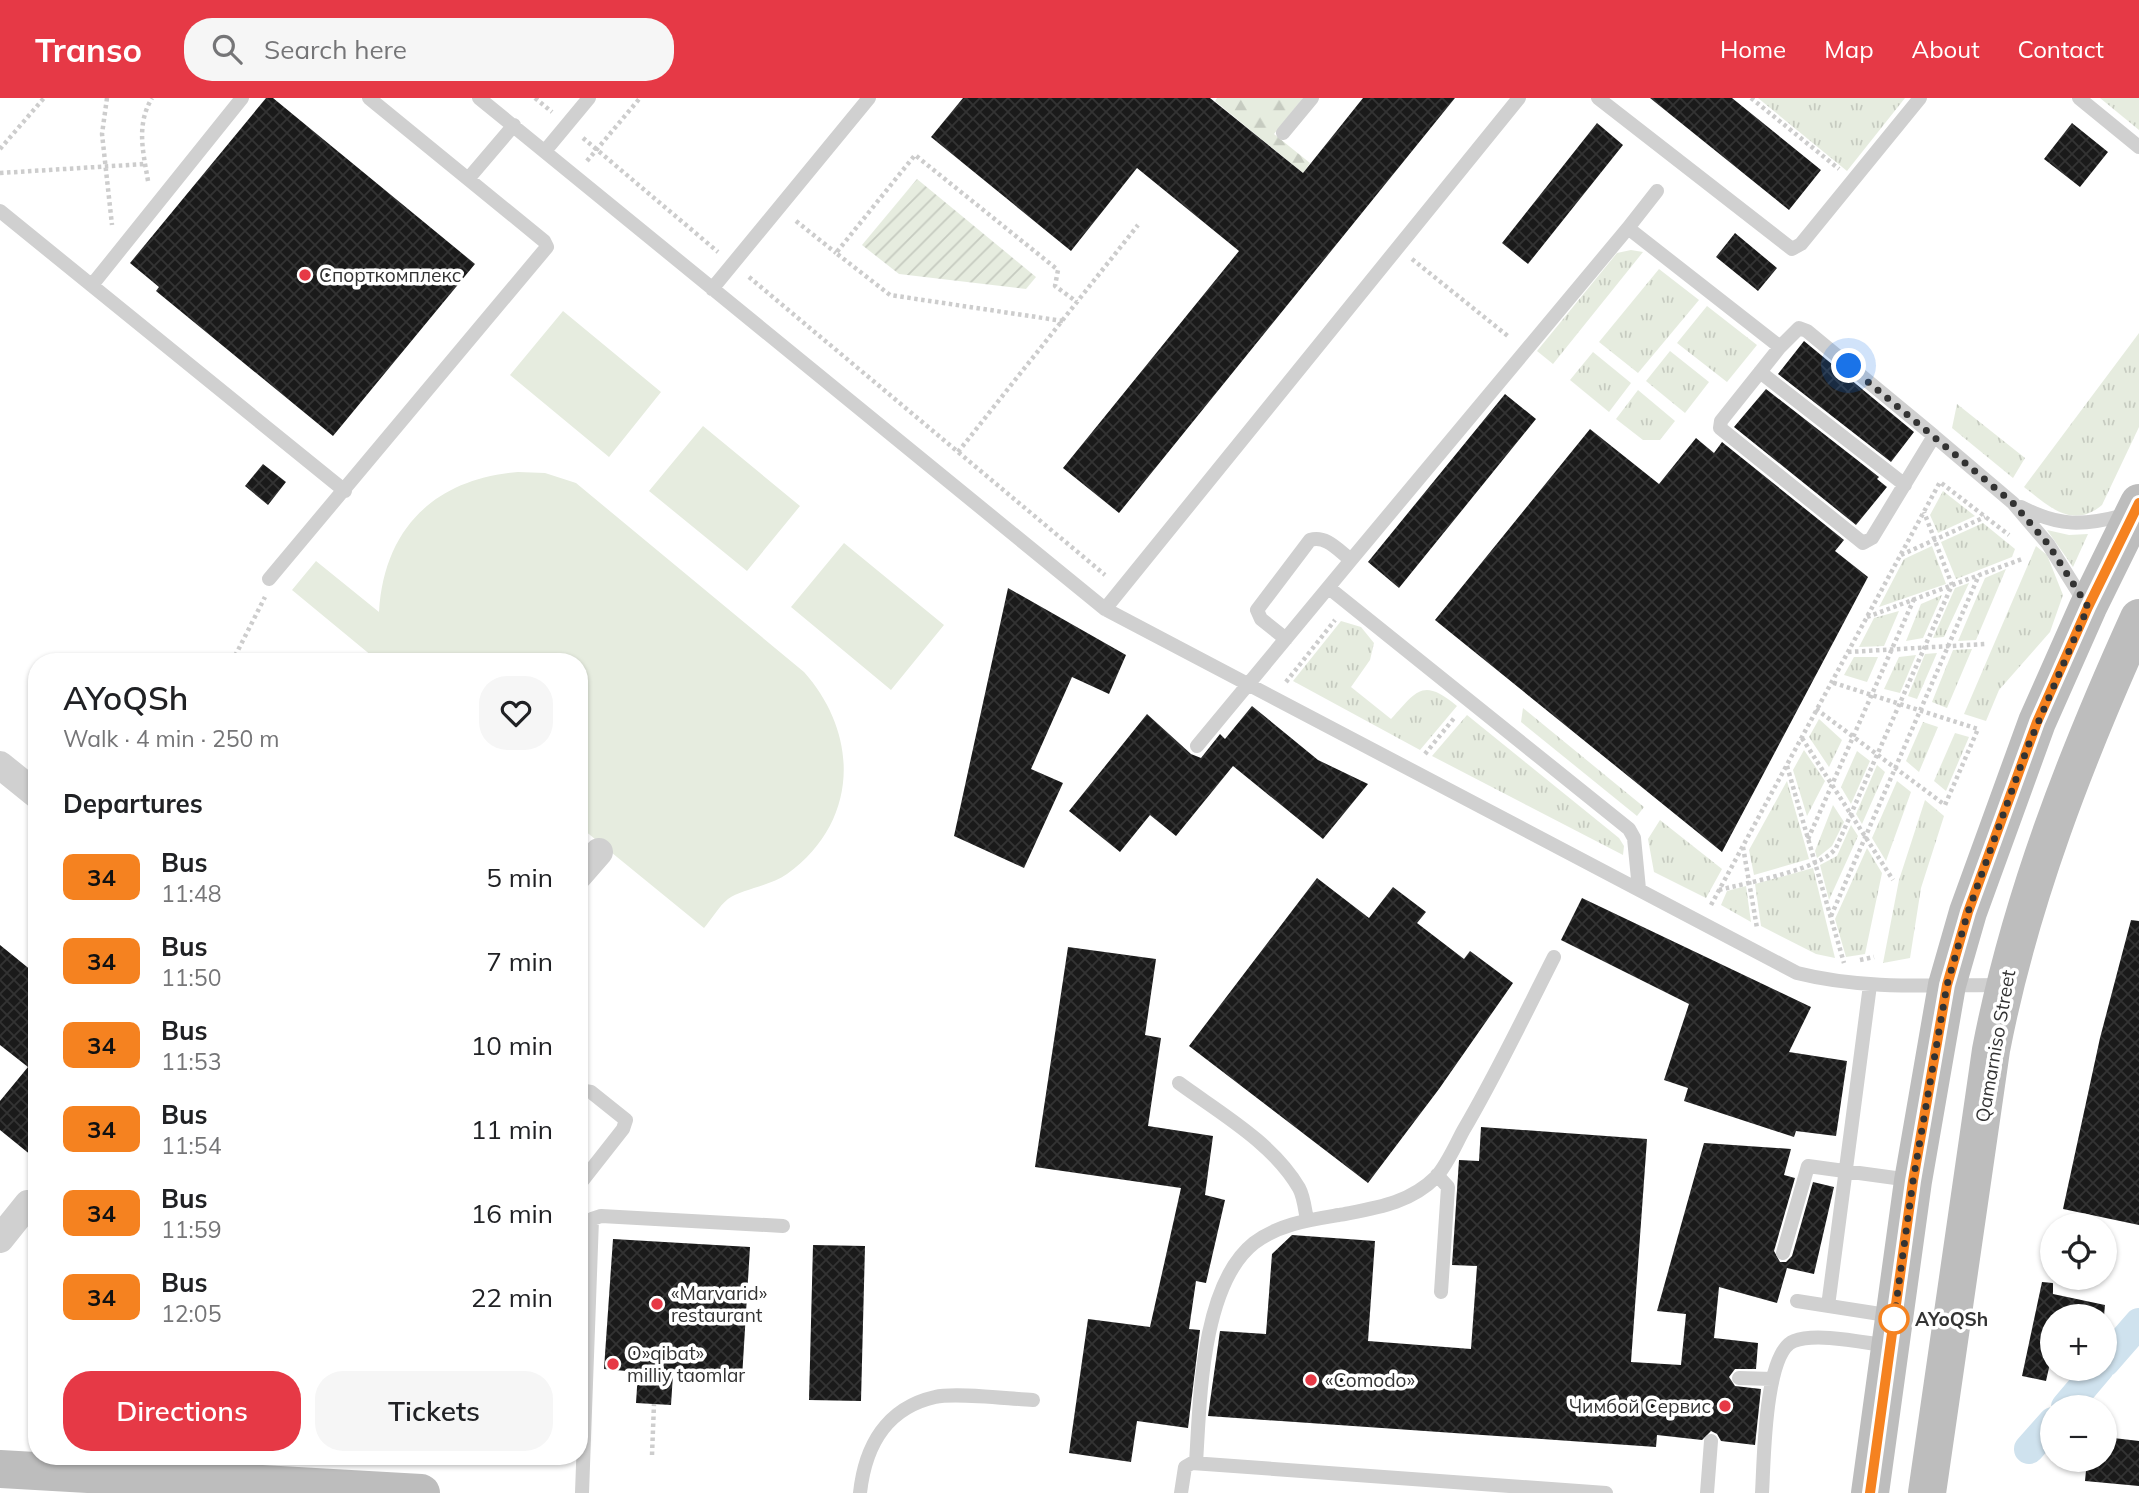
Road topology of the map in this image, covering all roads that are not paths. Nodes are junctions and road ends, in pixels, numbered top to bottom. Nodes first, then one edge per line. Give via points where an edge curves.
1 (242, 98) edge
2 (369, 98) edge
3 (479, 98) edge
4 (589, 98) edge
5 (869, 98) edge
6 (1312, 98) edge
7 (1520, 98) edge
8 (1598, 98) edge
9 (1920, 98) edge
10 (2079, 98) edge
11 (514, 125) junction
12 (1283, 133) dead end
13 (2139, 147) edge
14 (545, 151) junction
15 (468, 179) junction
16 (1657, 191) dead end
17 (0, 211) edge
18 (1628, 228) junction
19 (92, 285) junction
20 (712, 289) junction
21 (1780, 347) junction
22 (1760, 372) junction
23 (1934, 436) junction
24 (1905, 485) junction
25 (345, 491) junction
26 (2013, 503) junction
27 (2137, 508) edge
28 (1351, 559) junction
29 (269, 579) road end
30 (1329, 587) junction
31 (2088, 607) junction
32 (1105, 609) junction
33 (2139, 618) edge
34 (1286, 639) junction
35 (1249, 686) junction
36 (1197, 746) dead end
37 (0, 765) edge
38 (28, 788) edge
39 (599, 852) dead end
40 (588, 865) edge
41 (1639, 889) junction
42 (1554, 957) dead end
43 (1870, 985) junction
44 (1947, 985) junction
45 (2004, 985) junction
46 (1179, 1083) dead end
47 (588, 1092) edge
48 (1848, 1171) junction
49 (588, 1174) edge
50 (1437, 1175) junction
51 (1913, 1181) junction
52 (28, 1205) dead end
53 (1307, 1220) junction
54 (783, 1226) dead end
55 (0, 1239) edge
56 (1783, 1253) dead end
57 (1441, 1292) dead end
58 (1797, 1301) dead end
59 (1828, 1306) junction
60 (588, 1329) edge
61 (1892, 1331) junction
62 (1738, 1378) dead end
63 (1772, 1379) junction
64 (1033, 1400) dead end
65 (1711, 1441) dead end
66 (1196, 1463) junction
67 (583, 1465) edge
68 (236, 1470) edge
69 (21, 1478) edge
70 (421, 1493) edge
71 (582, 1493) edge
72 (860, 1493) edge
73 (1181, 1493) edge
74 (1606, 1493) edge
75 (1707, 1493) edge
76 (1762, 1493) edge
77 (1870, 1493) edge
78 (1927, 1493) edge

1 - 19 lane
2 - 15 lane
3 - 11 lane
4 - 14 lane
5 - 20 lane
6 - 12 lane
7 - 32 lane
8 - 9 lane via 1792,249 1801,244
10 - 13 lane
11 - 14 lane
11 - 15 lane
14 - 20 lane
15 - 25 lane via 544,241 546,251
16 - 18 lane
17 - 19 lane
18 - 21 lane
18 - 28 lane
19 - 25 lane
20 - 32 lane
21 - 22 lane
21 - 23 lane via 1799,328 1807,331
22 - 24 lane
22 - 24 lane via 1720,428 1860,540 1869,542
23 - 24 lane
23 - 26 lane
25 - 29 lane
26 - 27 lane via 2045,519 2079,524
26 - 31 lane via 2048,544
27 - 31 main road
28 - 30 lane
28 - 34 lane via 1326,541 1310,540 1257,610
30 - 34 lane
30 - 41 lane via 1629,829
31 - 44 main road via 2028,746 1968,912
32 - 35 lane
33 - 45 main road, Qamarniso Street via 2052,831
34 - 35 lane
35 - 36 lane
35 - 41 lane
37 - 38 street
39 - 40 street
41 - 43 lane via 1797,973
42 - 50 lane via 1497,1071
43 - 44 lane
43 - 48 lane
44 - 45 lane
44 - 51 main road
45 - 78 main road, Qamarniso Street
46 - 53 lane via 1283,1166 1301,1190
47 - 49 lane via 626,1120
48 - 51 lane
48 - 56 lane via 1808,1166
48 - 59 lane
50 - 53 lane via 1407,1198 1386,1206
50 - 57 lane via 1448,1187
51 - 61 main road
52 - 55 street
53 - 66 lane via 1257,1241 1244,1252 1224,1288 1210,1325
54 - 60 lane via 592,1219
58 - 59 lane
59 - 61 lane
61 - 63 lane via 1792,1341 1781,1352
61 - 77 main road
62 - 63 lane
63 - 76 lane
64 - 72 lane via 935,1396 898,1413 874,1437
65 - 75 lane
66 - 73 lane via 1185,1467
66 - 74 lane
67 - 71 lane
68 - 69 main road
68 - 70 main road

